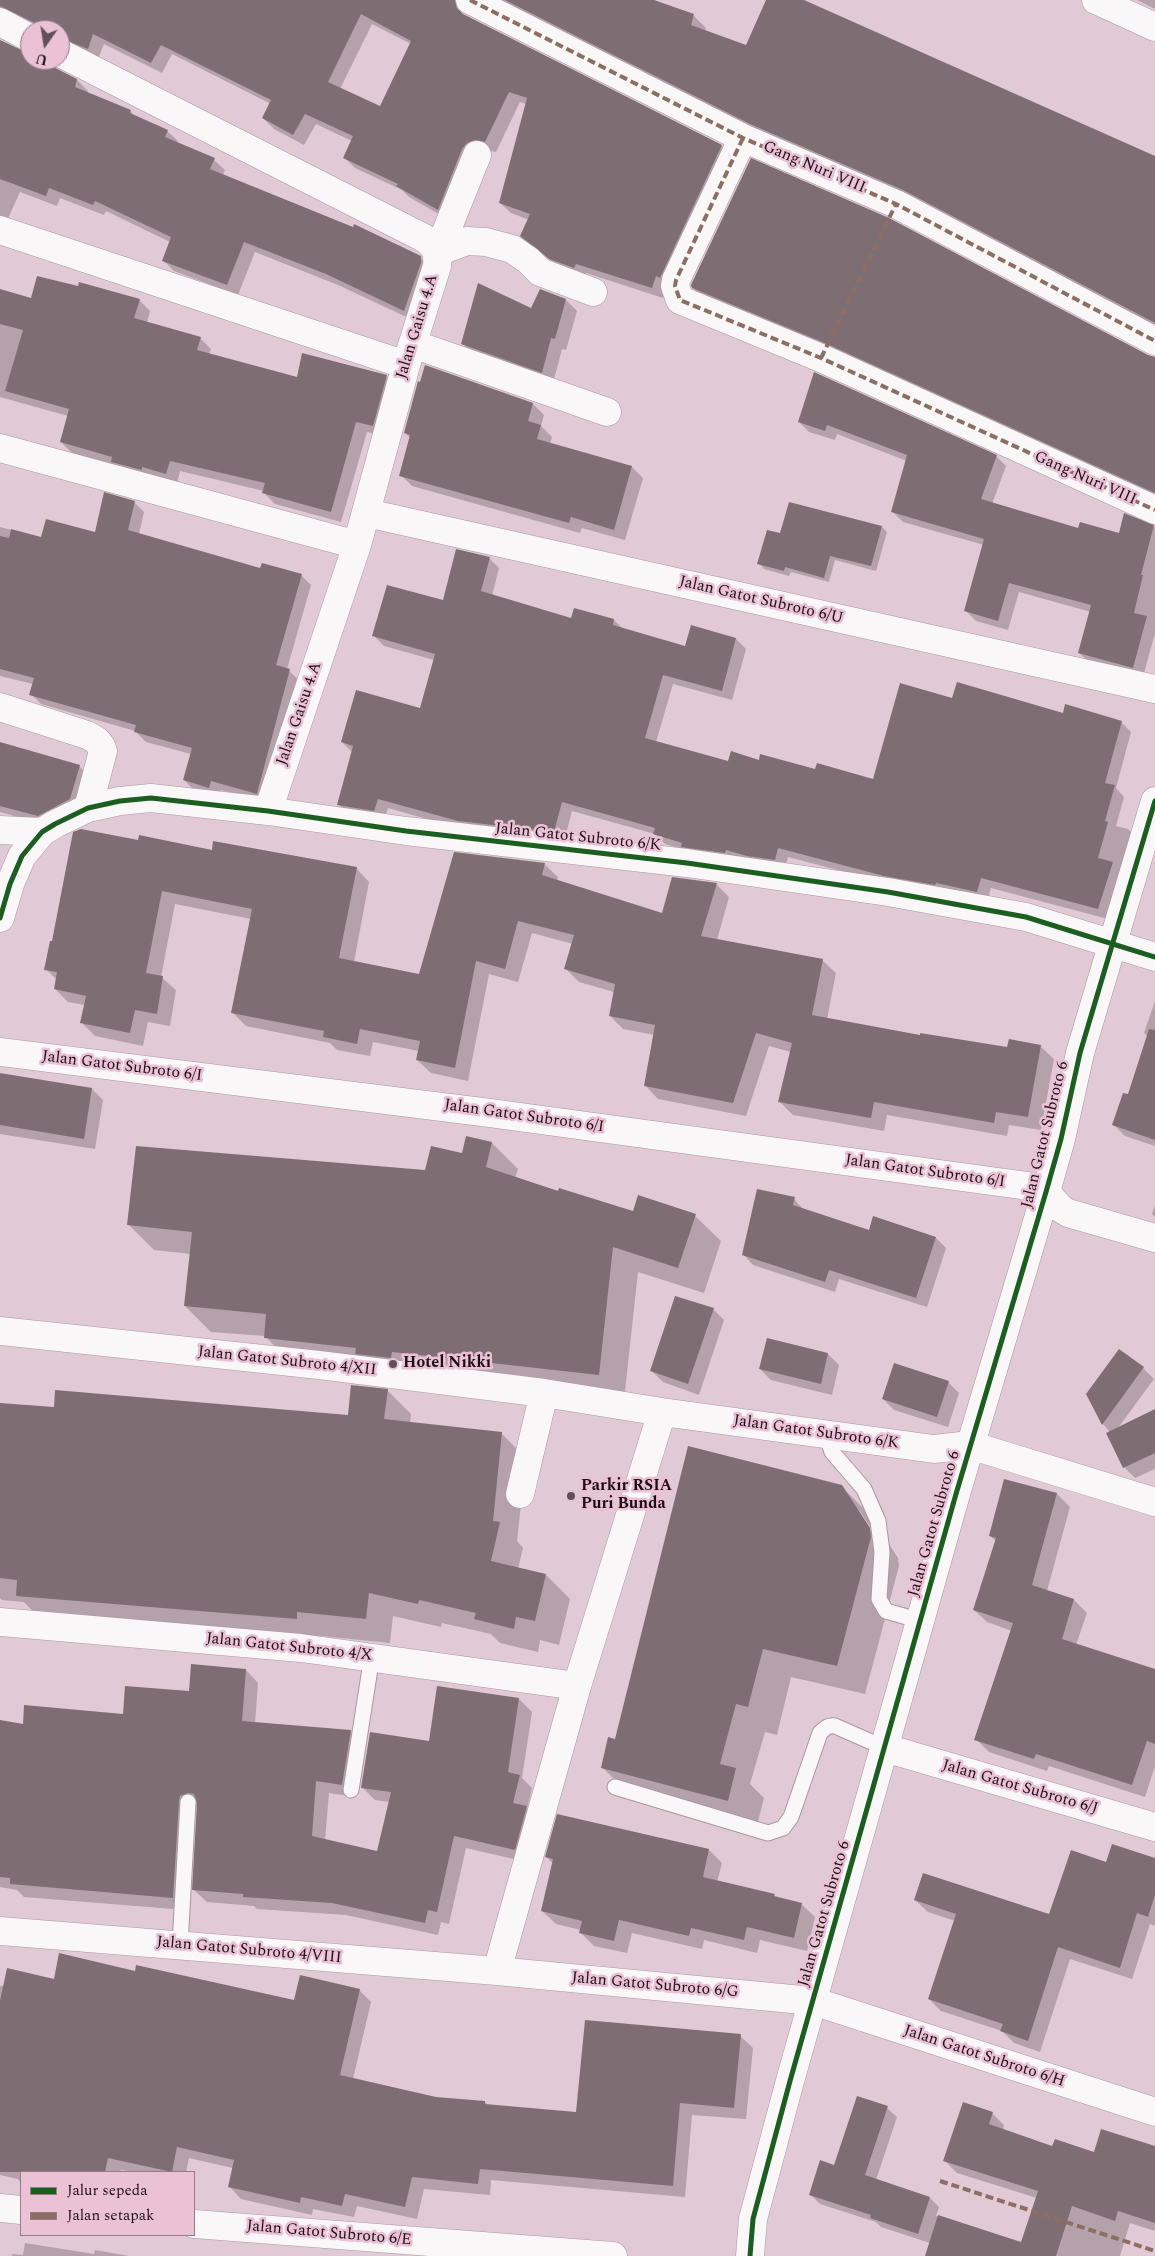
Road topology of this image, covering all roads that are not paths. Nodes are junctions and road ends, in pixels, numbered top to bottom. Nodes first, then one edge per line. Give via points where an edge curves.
1 (470, 0) edge
2 (1096, 0) edge
3 (0, 22) edge
4 (1155, 27) edge
5 (20, 33) edge
6 (70, 58) edge
7 (743, 138) junction
8 (477, 155) dead end
9 (0, 230) edge
10 (438, 252) junction
11 (593, 292) dead end
12 (1155, 341) edge
13 (410, 355) junction
14 (607, 412) dead end
15 (0, 448) edge
16 (1155, 510) edge
17 (367, 513) junction
18 (357, 545) junction
19 (1155, 689) edge
20 (0, 707) edge
21 (1155, 801) edge
22 (88, 808) junction
23 (268, 811) junction
24 (0, 830) edge
25 (42, 832) junction
26 (0, 918) edge
27 (1111, 943) junction
28 (1155, 957) edge
29 (0, 1052) edge
30 (1046, 1192) junction
31 (1155, 1238) edge
32 (0, 1332) edge
33 (544, 1393) junction
34 (662, 1412) junction
35 (826, 1434) junction
36 (970, 1445) junction
37 (520, 1494) dead end
38 (1155, 1502) edge
39 (921, 1621) junction
40 (0, 1622) edge
41 (372, 1656) junction
42 (578, 1686) junction
43 (885, 1748) junction
44 (615, 1787) dead end
45 (351, 1790) dead end
46 (188, 1802) dead end
47 (1155, 1828) edge
48 (0, 1930) edge
49 (180, 1946) junction
50 (497, 1971) junction
51 (813, 2001) junction
52 (1155, 2112) edge
53 (0, 2208) edge
54 (20, 2210) edge
55 (195, 2224) edge
56 (614, 2256) edge
57 (750, 2256) edge

1 - 7 street, Gang Nuri VIII
2 - 4 street
3 - 5 street
6 - 10 street, Jalan Gaisu 4.A via 424,238
7 - 12 street, Gang Nuri VIII via 896,204
7 - 16 street, Gang Nuri VIII via 676,280 680,300 821,358
8 - 10 street
9 - 13 street
10 - 11 street via 467,241 486,242 512,249 540,272
10 - 13 street, Jalan Gaisu 4.A via 437,266
13 - 14 street
13 - 17 street, Jalan Gaisu 4.A
15 - 18 street
17 - 18 street, Jalan Gaisu 4.A
17 - 19 street, Jalan Gatot Subroto 6/U
18 - 23 street, Jalan Gaisu 4.A
20 - 22 street via 87,735 101,745 103,751
21 - 27 street, Jalan Gatot Subroto 6
22 - 23 street, Jalan Gatot Subroto 6/K via 152,798
22 - 25 street, Jalan Gatot Subroto 6/K
23 - 27 street, Jalan Gatot Subroto 6/K via 406,831 688,863 888,892 1026,917
24 - 25 street
25 - 26 street via 22,856
27 - 28 street, Jalan Gatot Subroto 6/K
27 - 30 street, Jalan Gatot Subroto 6
29 - 30 street, Jalan Gatot Subroto 6/I via 510,1115 1028,1186
30 - 31 street via 1068,1213
30 - 36 street, Jalan Gatot Subroto 6
32 - 33 street, Jalan Gatot Subroto 4/XII via 319,1365
33 - 34 street, Jalan Gatot Subroto 4/XII
33 - 37 street
34 - 35 street, Jalan Gatot Subroto 6/K
34 - 42 street
35 - 36 street, Jalan Gatot Subroto 6/K via 934,1449
35 - 39 lane via 832,1452 864,1489 878,1521 882,1552 879,1599 886,1610
36 - 38 street
36 - 39 street, Jalan Gatot Subroto 6
39 - 43 street, Jalan Gatot Subroto 6
40 - 41 street, Jalan Gatot Subroto 4/X
41 - 42 street, Jalan Gatot Subroto 4/X
41 - 45 lane
42 - 50 street
43 - 44 lane via 836,1726 825,1728 820,1733 791,1817 783,1828 768,1833
43 - 47 street, Jalan Gatot Subroto 6/J
43 - 51 street, Jalan Gatot Subroto 6
46 - 49 lane
48 - 49 street, Jalan Gatot Subroto 4/VIII
49 - 50 street, Jalan Gatot Subroto 4/VIII
50 - 51 street, Jalan Gatot Subroto 6/G
51 - 52 street, Jalan Gatot Subroto 6/H
51 - 57 street, Jalan Gatot Subroto 6 via 753,2218
53 - 54 street
55 - 56 street, Jalan Gatot Subroto 6/E

